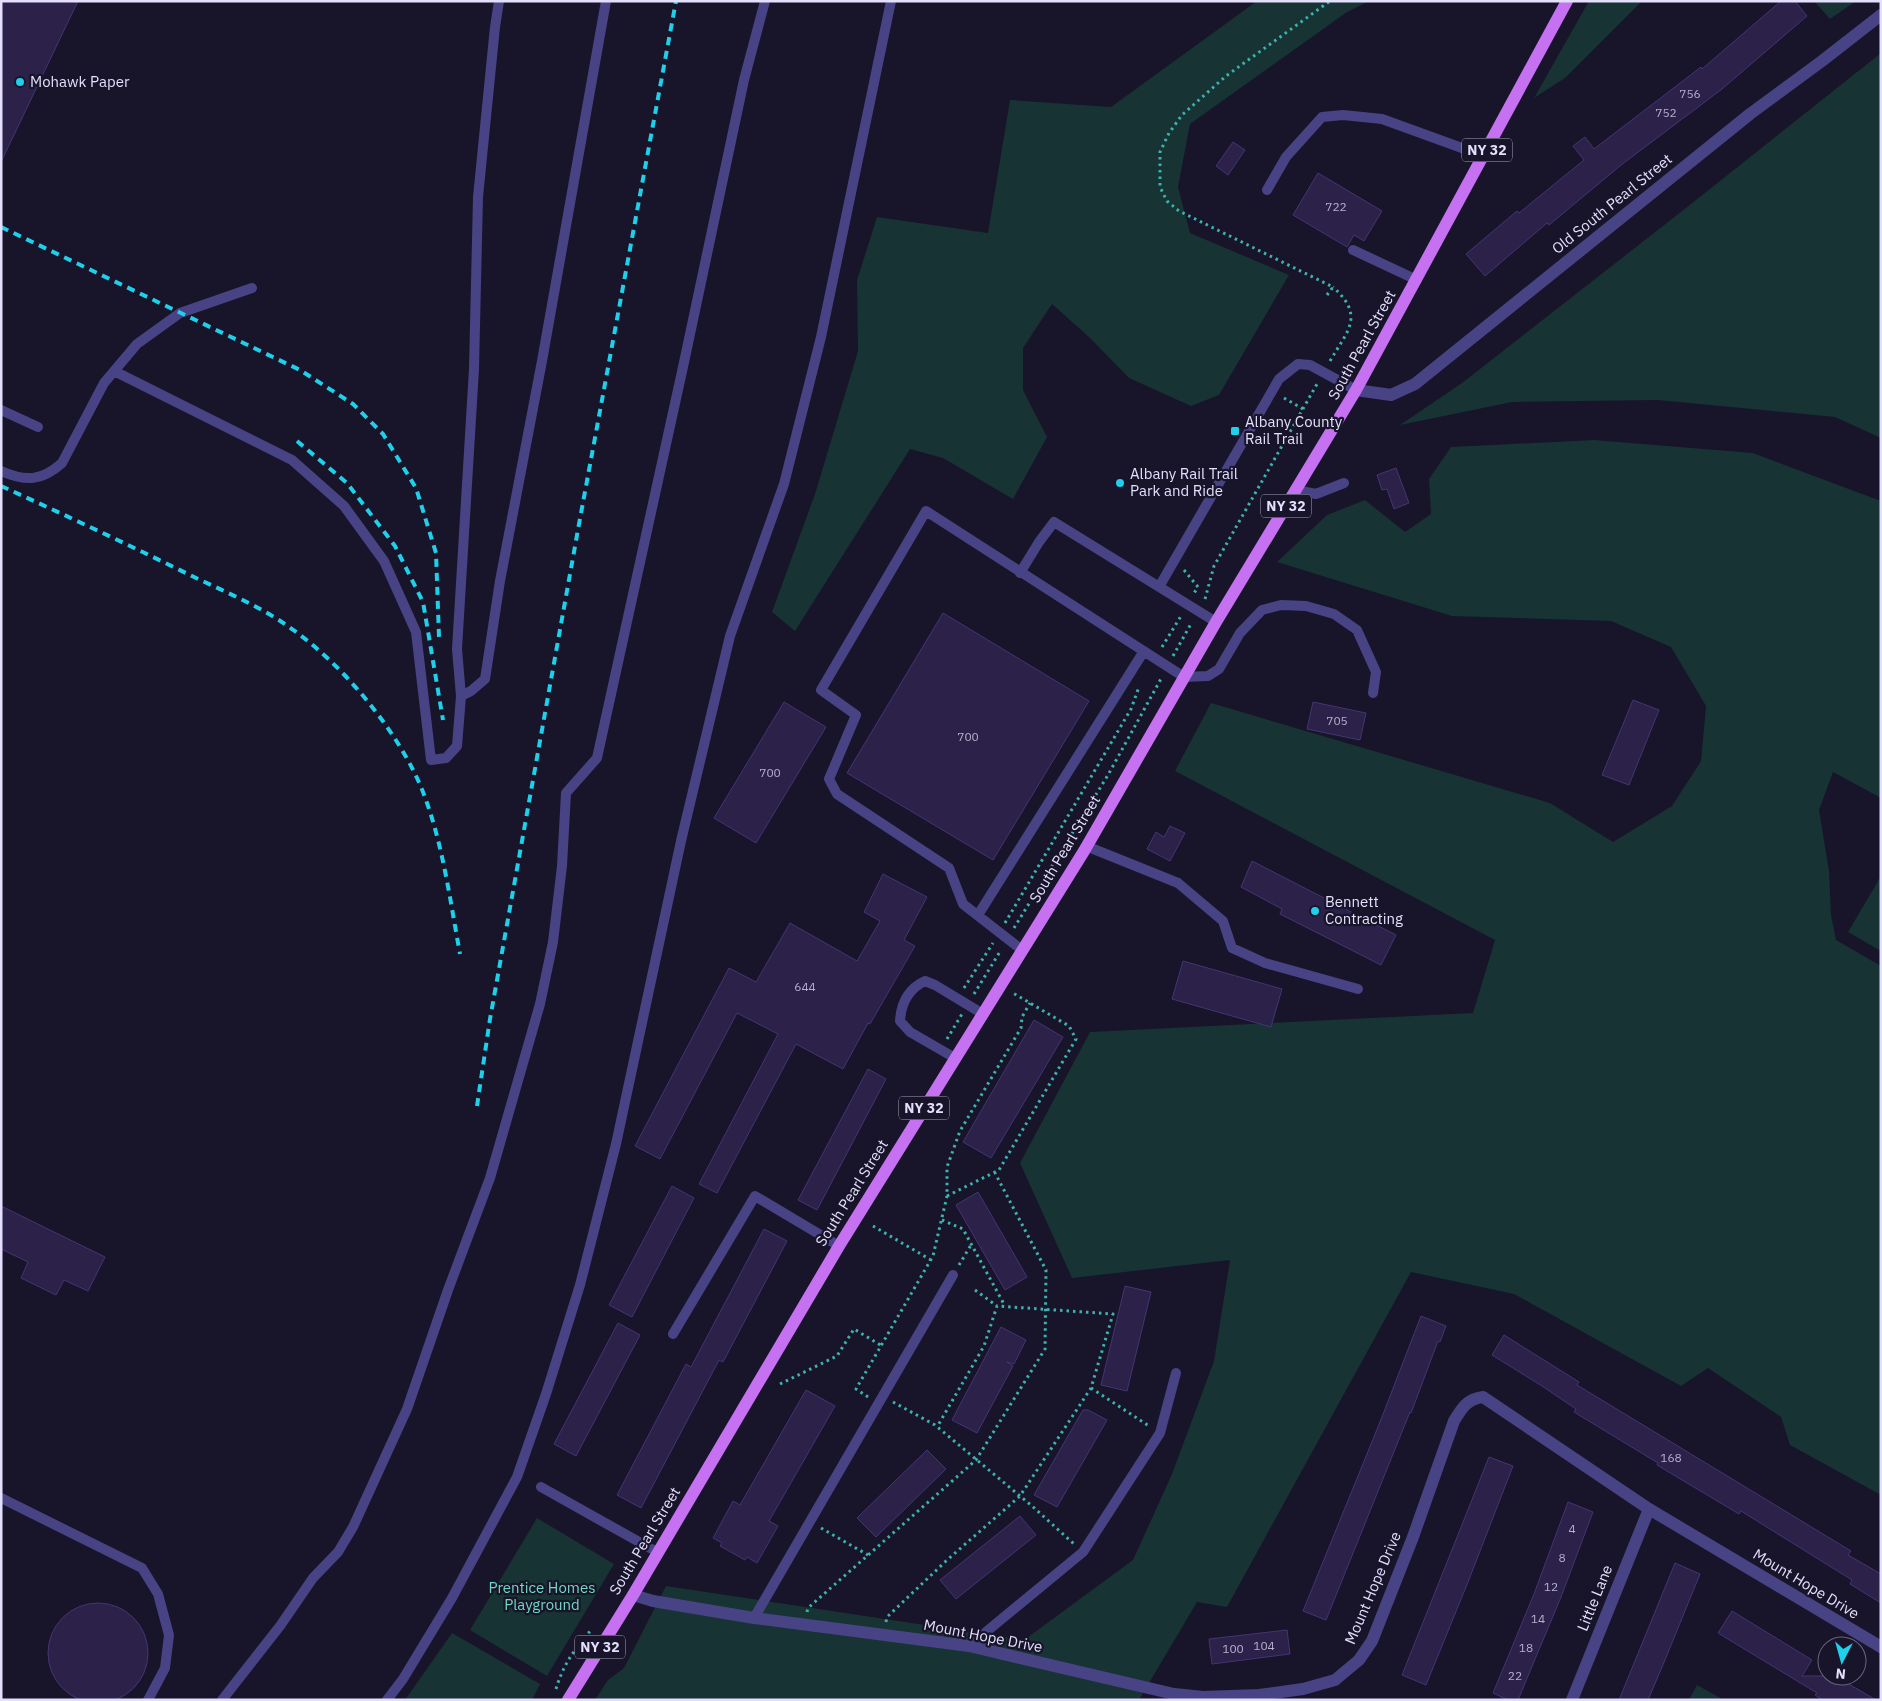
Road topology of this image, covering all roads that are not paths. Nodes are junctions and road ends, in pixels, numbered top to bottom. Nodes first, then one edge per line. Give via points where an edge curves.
1 (499, 1) edge
2 (606, 1) edge
3 (765, 1) edge
4 (891, 1) edge
5 (1567, 1) edge
6 (1881, 14) edge
7 (1484, 156) junction
8 (1267, 190) dead end
9 (1352, 250) dead end
10 (1417, 280) junction
11 (252, 288) dead end
12 (114, 371) junction
13 (1356, 390) junction
14 (1, 410) edge
15 (38, 427) dead end
16 (1, 471) edge
17 (1344, 483) dead end
18 (1296, 490) junction
19 (1020, 572) junction
20 (1160, 587) junction
21 (1216, 622) junction
22 (1144, 651) junction
23 (1184, 677) junction
24 (1373, 693) dead end
25 (461, 696) junction
26 (1086, 846) junction
27 (978, 916) junction
28 (1022, 950) junction
29 (1358, 989) dead end
30 (982, 1014) junction
31 (955, 1058) junction
32 (839, 1246) junction
33 (953, 1275) road end
34 (673, 1334) dead end
35 (1176, 1373) dead end
36 (541, 1487) dead end
37 (1, 1498) edge
38 (1649, 1509) junction
39 (657, 1552) junction
40 (633, 1595) junction
41 (754, 1618) junction
42 (969, 1646) junction
43 (1881, 1647) edge
44 (148, 1700) edge
45 (222, 1700) edge
46 (387, 1700) edge
47 (568, 1700) edge
48 (1572, 1700) edge

1 - 25 lane via 478,196 474,369 457,649
2 - 25 lane via 485,678
3 - 45 lane via 744,80 597,758 566,793 553,942 540,1004 490,1178 407,1409 353,1527 338,1552 313,1578
4 - 46 lane via 821,337 784,484 730,636 681,841 616,1144 580,1285 516,1477 452,1598
5 - 7 main road, South Pearl Street / NY 32
6 - 13 street, Old South Pearl Street via 1750,114 1415,384 1391,395
7 - 8 lane via 1382,119 1343,115 1322,117 1286,157
7 - 10 main road, South Pearl Street / NY 32
9 - 10 lane
10 - 13 main road, South Pearl Street / NY 32
11 - 12 lane via 180,313 137,344
12 - 16 lane via 104,383 62,464 39,478
12 - 25 lane via 292,460 344,506 384,561 416,632 431,760 446,758 457,746
13 - 18 main road, South Pearl Street / NY 32
13 - 20 lane via 1310,365 1298,364 1279,379
14 - 15 lane
17 - 18 lane via 1316,494
18 - 21 main road, South Pearl Street / NY 32
19 - 20 lane via 1054,522
19 - 22 lane
19 - 27 lane via 926,511 821,690 856,715 829,779 837,794 949,868 963,904
20 - 21 lane
21 - 23 main road, South Pearl Street / NY 32
22 - 23 lane
22 - 27 lane
23 - 24 lane via 1208,676 1219,669 1240,633 1262,610 1280,605 1306,606 1334,614 1357,630 1376,672
23 - 26 main road, South Pearl Street / NY 32
26 - 28 main road, South Pearl Street / NY 32
26 - 29 lane via 1178,883 1223,921 1232,948 1264,963
27 - 28 lane
28 - 30 main road, South Pearl Street / NY 32
30 - 31 main road, South Pearl Street / NY 32
30 - 31 lane via 925,981 914,986 900,1007 900,1021 910,1032
31 - 32 main road, South Pearl Street / NY 32
32 - 34 lane via 755,1196
32 - 39 main road, South Pearl Street / NY 32
33 - 41 lane
35 - 42 lane via 1160,1433 1082,1552
36 - 39 lane
37 - 44 lane via 142,1568 158,1594 168,1635 165,1668
38 - 42 street, Mount Hope Drive via 1483,1397 1472,1398 1454,1421 1372,1641 1359,1660 1335,1680 1268,1694 1203,1697 1174,1694
38 - 43 street, Mount Hope Drive
38 - 48 street, Little Lane
39 - 40 main road, South Pearl Street / NY 32
40 - 41 street, Mount Hope Drive
40 - 47 main road, South Pearl Street / NY 32
41 - 42 street, Mount Hope Drive

